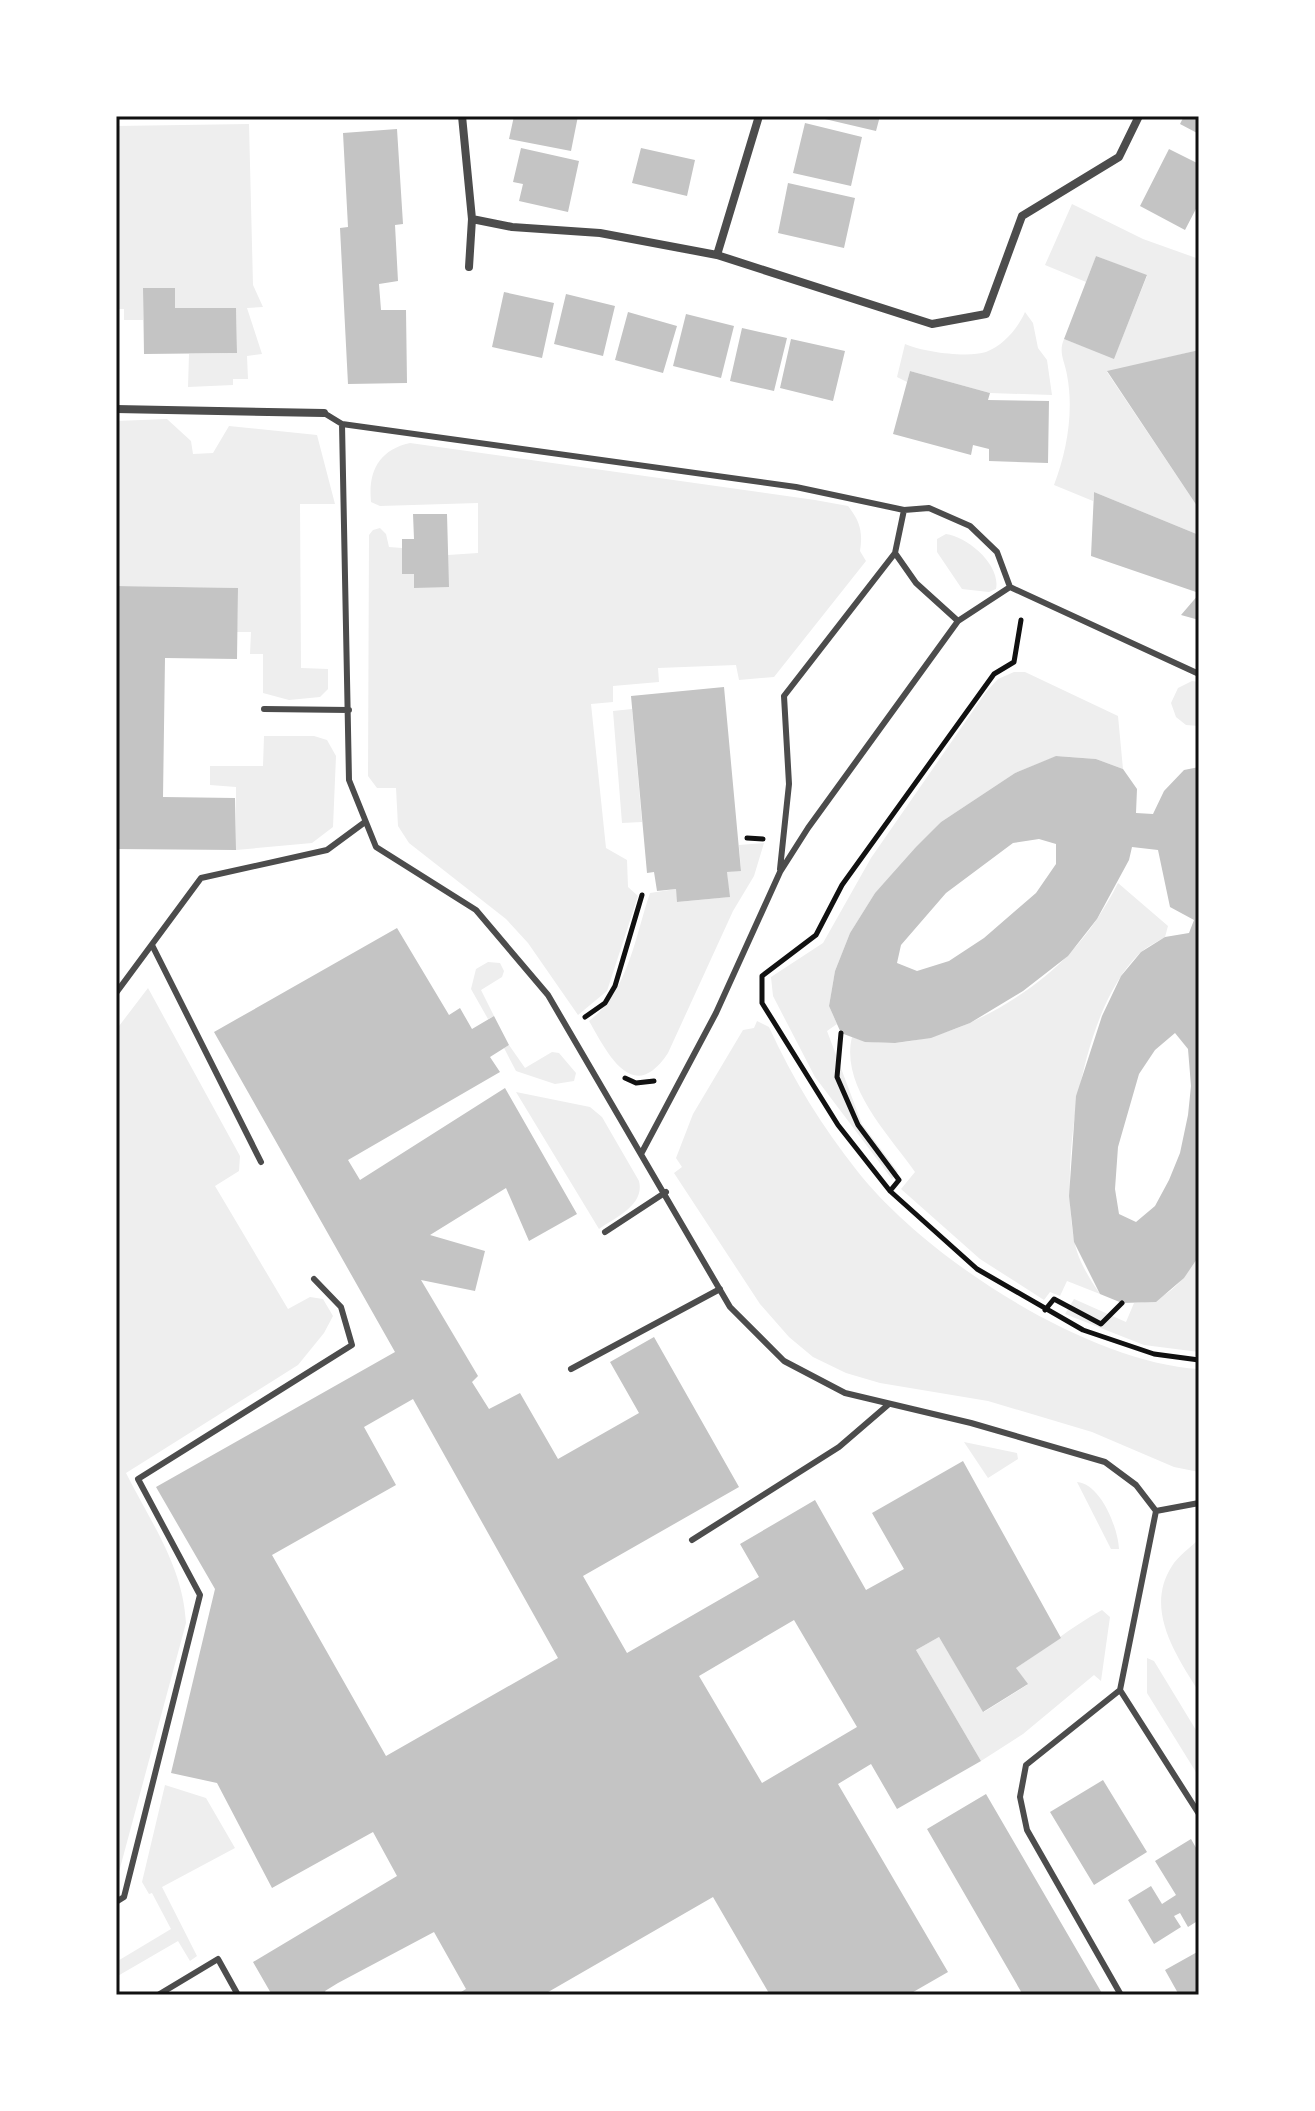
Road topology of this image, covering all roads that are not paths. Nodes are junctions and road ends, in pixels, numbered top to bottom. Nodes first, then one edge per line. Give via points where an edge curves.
1 (462, 116) edge
2 (759, 116) edge
3 (1139, 116) edge
4 (472, 219) junction
5 (717, 255) junction
6 (469, 267) dead end
7 (116, 409) edge
8 (324, 413) joint
9 (342, 424) junction
10 (904, 510) junction
11 (895, 553) junction
12 (1010, 587) junction
13 (958, 621) junction
14 (1199, 674) edge
15 (264, 709) dead end
16 (349, 710) junction
17 (365, 822) junction
18 (780, 872) junction
19 (152, 945) junction
20 (116, 993) edge
21 (641, 1154) junction
22 (261, 1162) dead end
23 (666, 1192) junction
24 (605, 1232) dead end
25 (314, 1279) dead end
26 (720, 1289) junction
27 (571, 1369) dead end
28 (889, 1404) junction
29 (1199, 1503) edge
30 (1156, 1511) junction
31 (692, 1540) dead end
32 (1120, 1690) junction
33 (1199, 1814) edge
34 (116, 1902) edge
35 (158, 1995) edge
36 (238, 1995) edge
37 (1121, 1995) edge

1 - 4 street
2 - 5 street
3 - 5 street via 1119,157 1022,216 986,314 932,324
4 - 5 street via 600,233
4 - 6 street
7 - 8 street
8 - 9 lane
9 - 10 lane via 796,487
9 - 16 lane
10 - 11 lane
10 - 12 lane via 929,508 970,526 997,552
11 - 13 lane via 916,583
11 - 18 lane via 784,696 789,784
12 - 13 lane
12 - 14 lane
13 - 18 lane
15 - 16 lane
16 - 17 lane via 349,780
17 - 19 lane via 327,850 201,878
17 - 21 lane via 376,847 476,910 548,995
18 - 21 lane via 716,1013
19 - 20 lane
19 - 22 lane
21 - 23 lane
23 - 24 lane
23 - 26 lane
25 - 34 lane via 341,1307 352,1345 138,1479 200,1595 124,1897
26 - 27 lane
26 - 28 lane via 749,1330 784,1361 845,1393
28 - 30 lane via 1105,1462 1136,1485
28 - 31 lane via 839,1447
29 - 30 lane
30 - 32 lane
32 - 33 lane
32 - 37 lane via 1026,1765 1020,1797 1027,1830
35 - 36 lane via 218,1959

